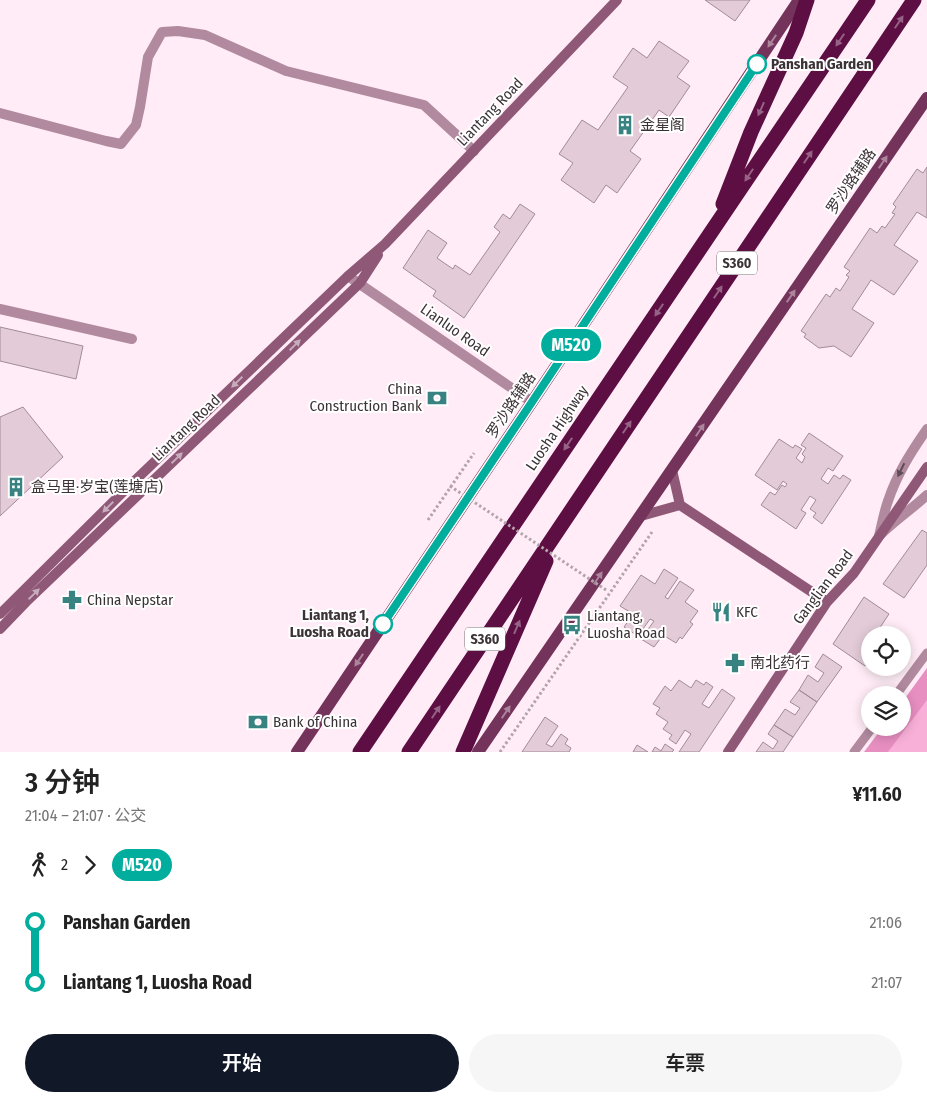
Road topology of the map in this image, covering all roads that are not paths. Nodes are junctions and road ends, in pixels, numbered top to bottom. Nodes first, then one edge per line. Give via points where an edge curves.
1 (617, 0) edge
2 (799, 0) edge
3 (807, 0) edge
4 (868, 0) edge
5 (914, 0) edge
6 (927, 98) edge
7 (0, 113) edge
8 (474, 151) junction
9 (716, 225) junction
10 (385, 244) junction
11 (348, 276) junction
12 (360, 283) junction
13 (0, 309) edge
14 (132, 339) dead end
15 (532, 402) junction
16 (927, 429) edge
17 (927, 467) edge
18 (672, 470) junction
19 (927, 495) edge
20 (680, 505) junction
21 (641, 516) junction
22 (561, 526) junction
23 (880, 536) junction
24 (826, 602) junction
25 (0, 614) edge
26 (0, 629) edge
27 (927, 653) edge
28 (903, 686) edge
29 (866, 736) edge
30 (297, 752) edge
31 (360, 752) edge
32 (409, 752) edge
33 (463, 752) edge
34 (478, 752) edge
35 (728, 752) edge
36 (854, 752) edge

1 - 8 street, Liantang Road
2 -> 15 main road, 罗沙路辅路
3 -> 9 highway
4 -> 9 highway, Luosha Highway / S360
22 -> 5 highway, S360
18 -> 6 main road, 罗沙路辅路
7 - 8 street via 121,144 136,125 152,48 162,32 178,31 205,35 286,71 424,105
8 - 10 street, Liantang Road
9 -> 31 highway, Luosha Highway / S360
10 - 11 street, Liantang Road
10 - 12 street, Liantang Road
11 - 12 street, Lianluo Road
11 -> 25 street, Liantang Road via 122,492
12 - 15 street, Lianluo Road
26 -> 12 street, Liantang Road
13 - 14 street
15 -> 30 main road, 罗沙路辅路
16 -> 23 street via 906,459 896,481
17 - 23 street, Ganglian Road
18 - 20 street
18 - 21 main road, 罗沙路辅路
19 - 23 street
20 - 21 street
20 - 24 street
34 -> 21 main road, 罗沙路辅路
32 -> 22 highway, S360
33 -> 22 highway
23 - 24 street, Ganglian Road via 854,574
24 - 35 street, Ganglian Road
27 - 28 lane
29 - 36 lane

